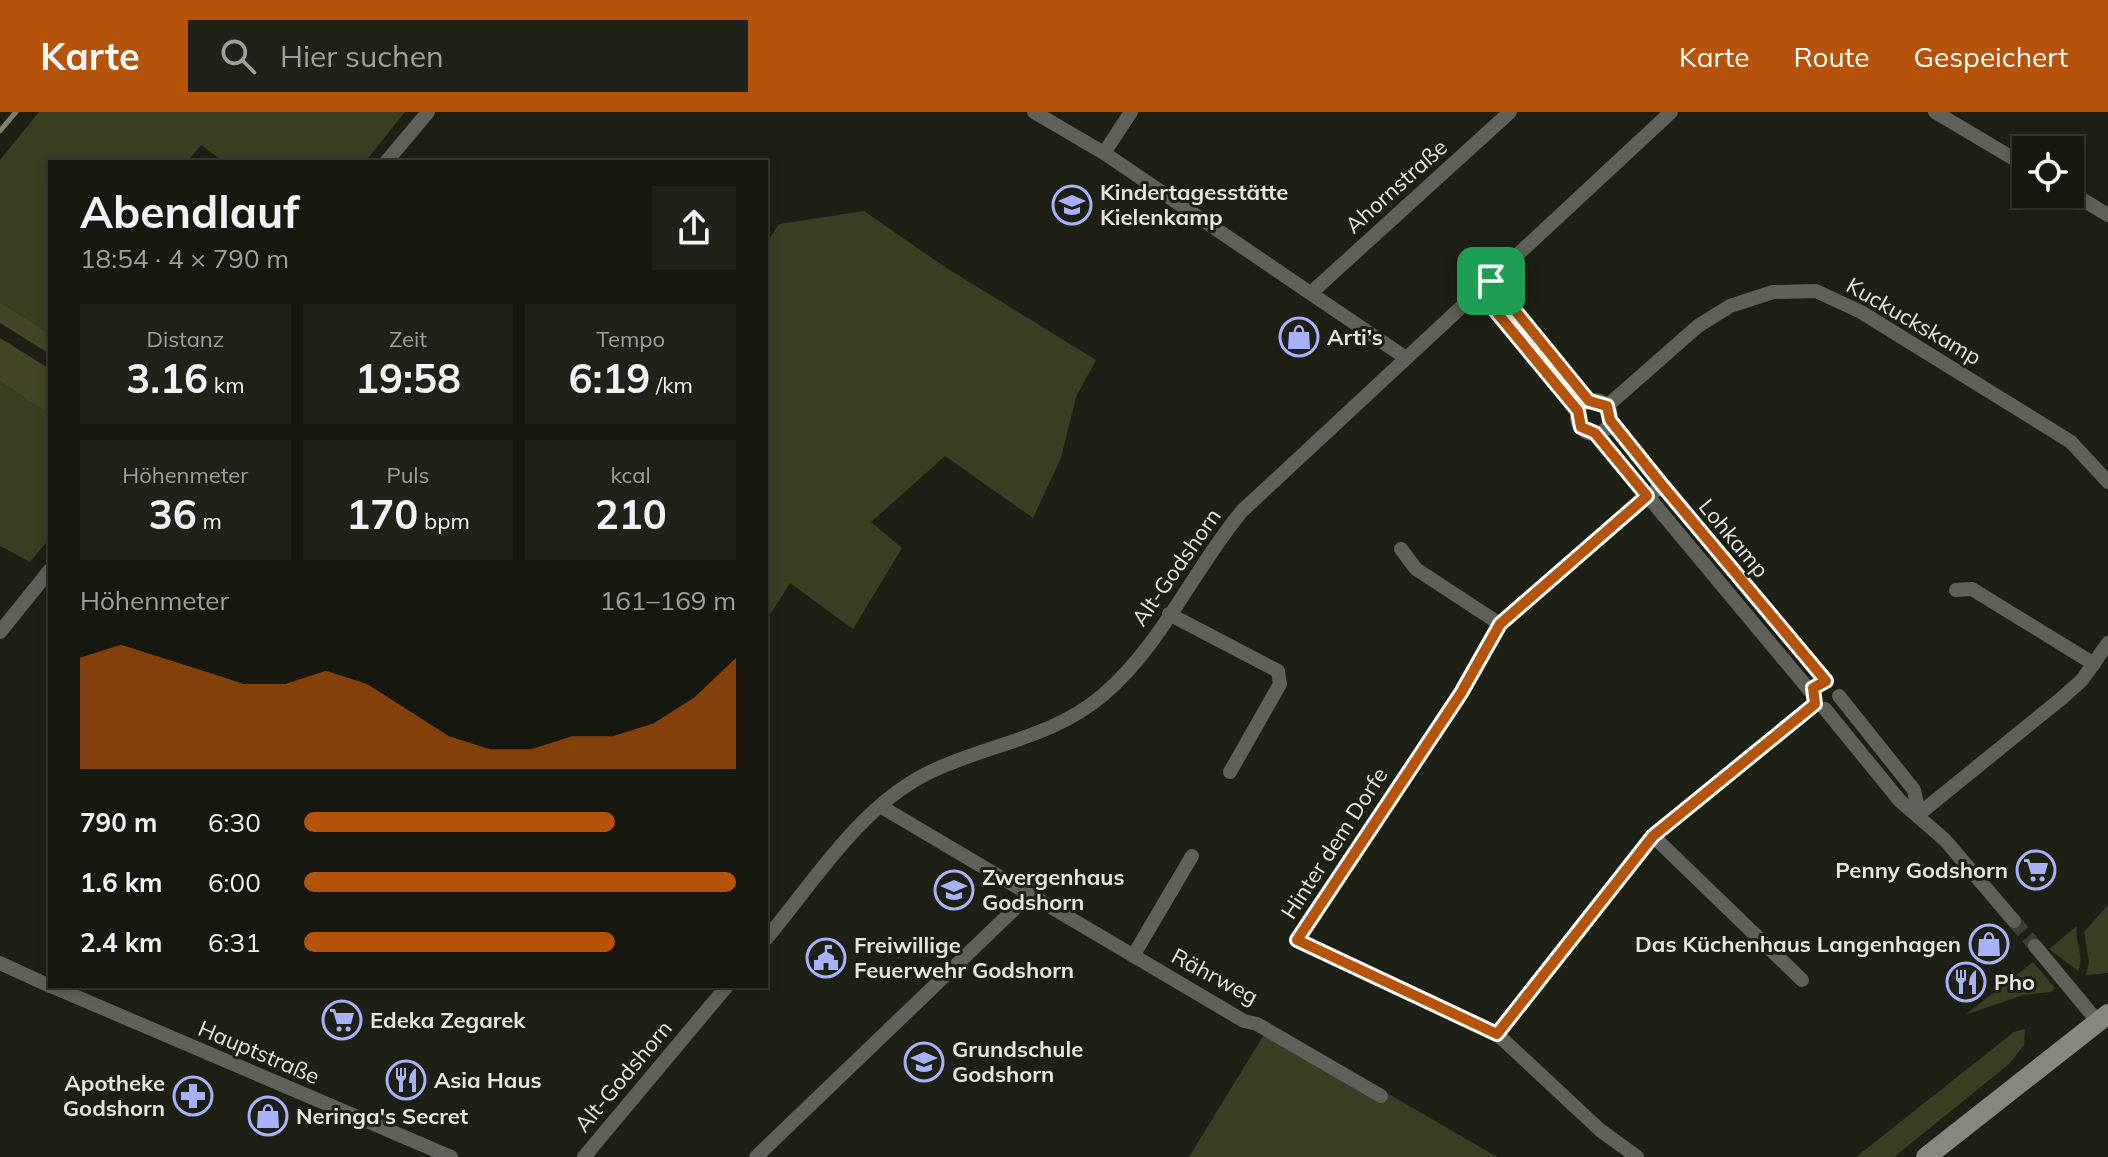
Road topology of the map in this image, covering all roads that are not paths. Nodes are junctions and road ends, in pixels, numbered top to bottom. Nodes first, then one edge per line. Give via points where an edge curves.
1 (428, 112) edge
2 (1034, 112) edge
3 (1131, 112) edge
4 (1510, 112) edge
5 (1671, 112) edge
6 (1935, 112) edge
7 (1104, 153) junction
8 (2012, 158) edge
9 (388, 160) edge
10 (2084, 200) edge
11 (2108, 215) edge
12 (1485, 286) junction
13 (1312, 292) junction
14 (1406, 358) junction
15 (1584, 406) junction
16 (1608, 413) junction
17 (1595, 433) junction
18 (2108, 482) edge
19 (1662, 485) junction
20 (1647, 496) junction
21 (1401, 549) dead end
22 (48, 572) edge
23 (1956, 590) dead end
24 (1169, 614) junction
25 (1500, 624) junction
26 (0, 632) edge
27 (2108, 643) edge
28 (2094, 664) junction
29 (1826, 681) junction
30 (1839, 696) junction
31 (1817, 702) junction
32 (1230, 772) dead end
33 (880, 806) junction
34 (1919, 814) junction
35 (1653, 836) junction
36 (1192, 856) dead end
37 (1028, 896) junction
38 (2014, 921) tunnel mouth
39 (768, 937) edge
40 (2035, 946) tunnel mouth
41 (1133, 956) junction
42 (0, 963) edge
43 (1802, 980) dead end
44 (48, 985) edge
45 (55, 988) edge
46 (725, 988) edge
47 (2103, 1018) edge
48 (1497, 1034) junction
49 (1381, 1096) dead end
50 (451, 1157) edge
51 (584, 1157) edge
52 (756, 1157) edge
53 (1637, 1157) edge
54 (1926, 1157) edge

1 - 9 street
2 - 7 street
3 - 7 street
4 - 13 street, Ahornstraße
5 - 12 street, Alt-Godshorn
6 - 8 street
7 - 13 street
10 - 11 street
12 - 14 street, Alt-Godshorn
12 - 15 street, Lohkamp
13 - 14 street
14 - 24 street, Alt-Godshorn via 1242,511 1209,550
15 - 16 street
15 - 17 street, Lohkamp via 1581,427
16 - 17 street via 1604,429
16 - 18 street, Kuckuckskamp via 1698,326 1730,306 1773,292 1816,291 1861,312 2071,442
16 - 19 street, Lohkamp
17 - 20 street, Lohkamp
19 - 20 street, Hinter dem Dorfe
19 - 29 street, Lohkamp
20 - 25 street, Hinter dem Dorfe
20 - 31 street, Lohkamp
21 - 25 street via 1416,569
22 - 26 street
23 - 28 street via 1972,589
24 - 32 street via 1278,671 1280,684
24 - 33 street, Alt-Godshorn via 1119,680 1061,725 952,762 895,792
25 - 48 street, Hinter dem Dorfe via 1461,693 1297,940
27 - 28 street
28 - 34 street via 2062,698
29 - 30 street, Lohkamp via 1837,687
29 - 31 street via 1815,685
30 - 31 street via 1833,707
30 - 34 street, Lohkamp via 1914,790
31 - 34 street, Lohkamp via 1900,801
31 - 35 street
33 - 37 street, Rährweg
33 - 39 street, Alt-Godshorn
34 - 38 street, Lohkamp
35 - 43 street
35 - 48 street
36 - 41 street
37 - 41 street, Rährweg
37 - 52 street
40 - 47 street
41 - 49 street, Rährweg
42 - 44 street, Hauptstraße
45 - 50 street, Hauptstraße
46 - 51 street, Alt-Godshorn
47 - 54 main road
48 - 53 street, Hinter dem Dorfe via 1600,1130

